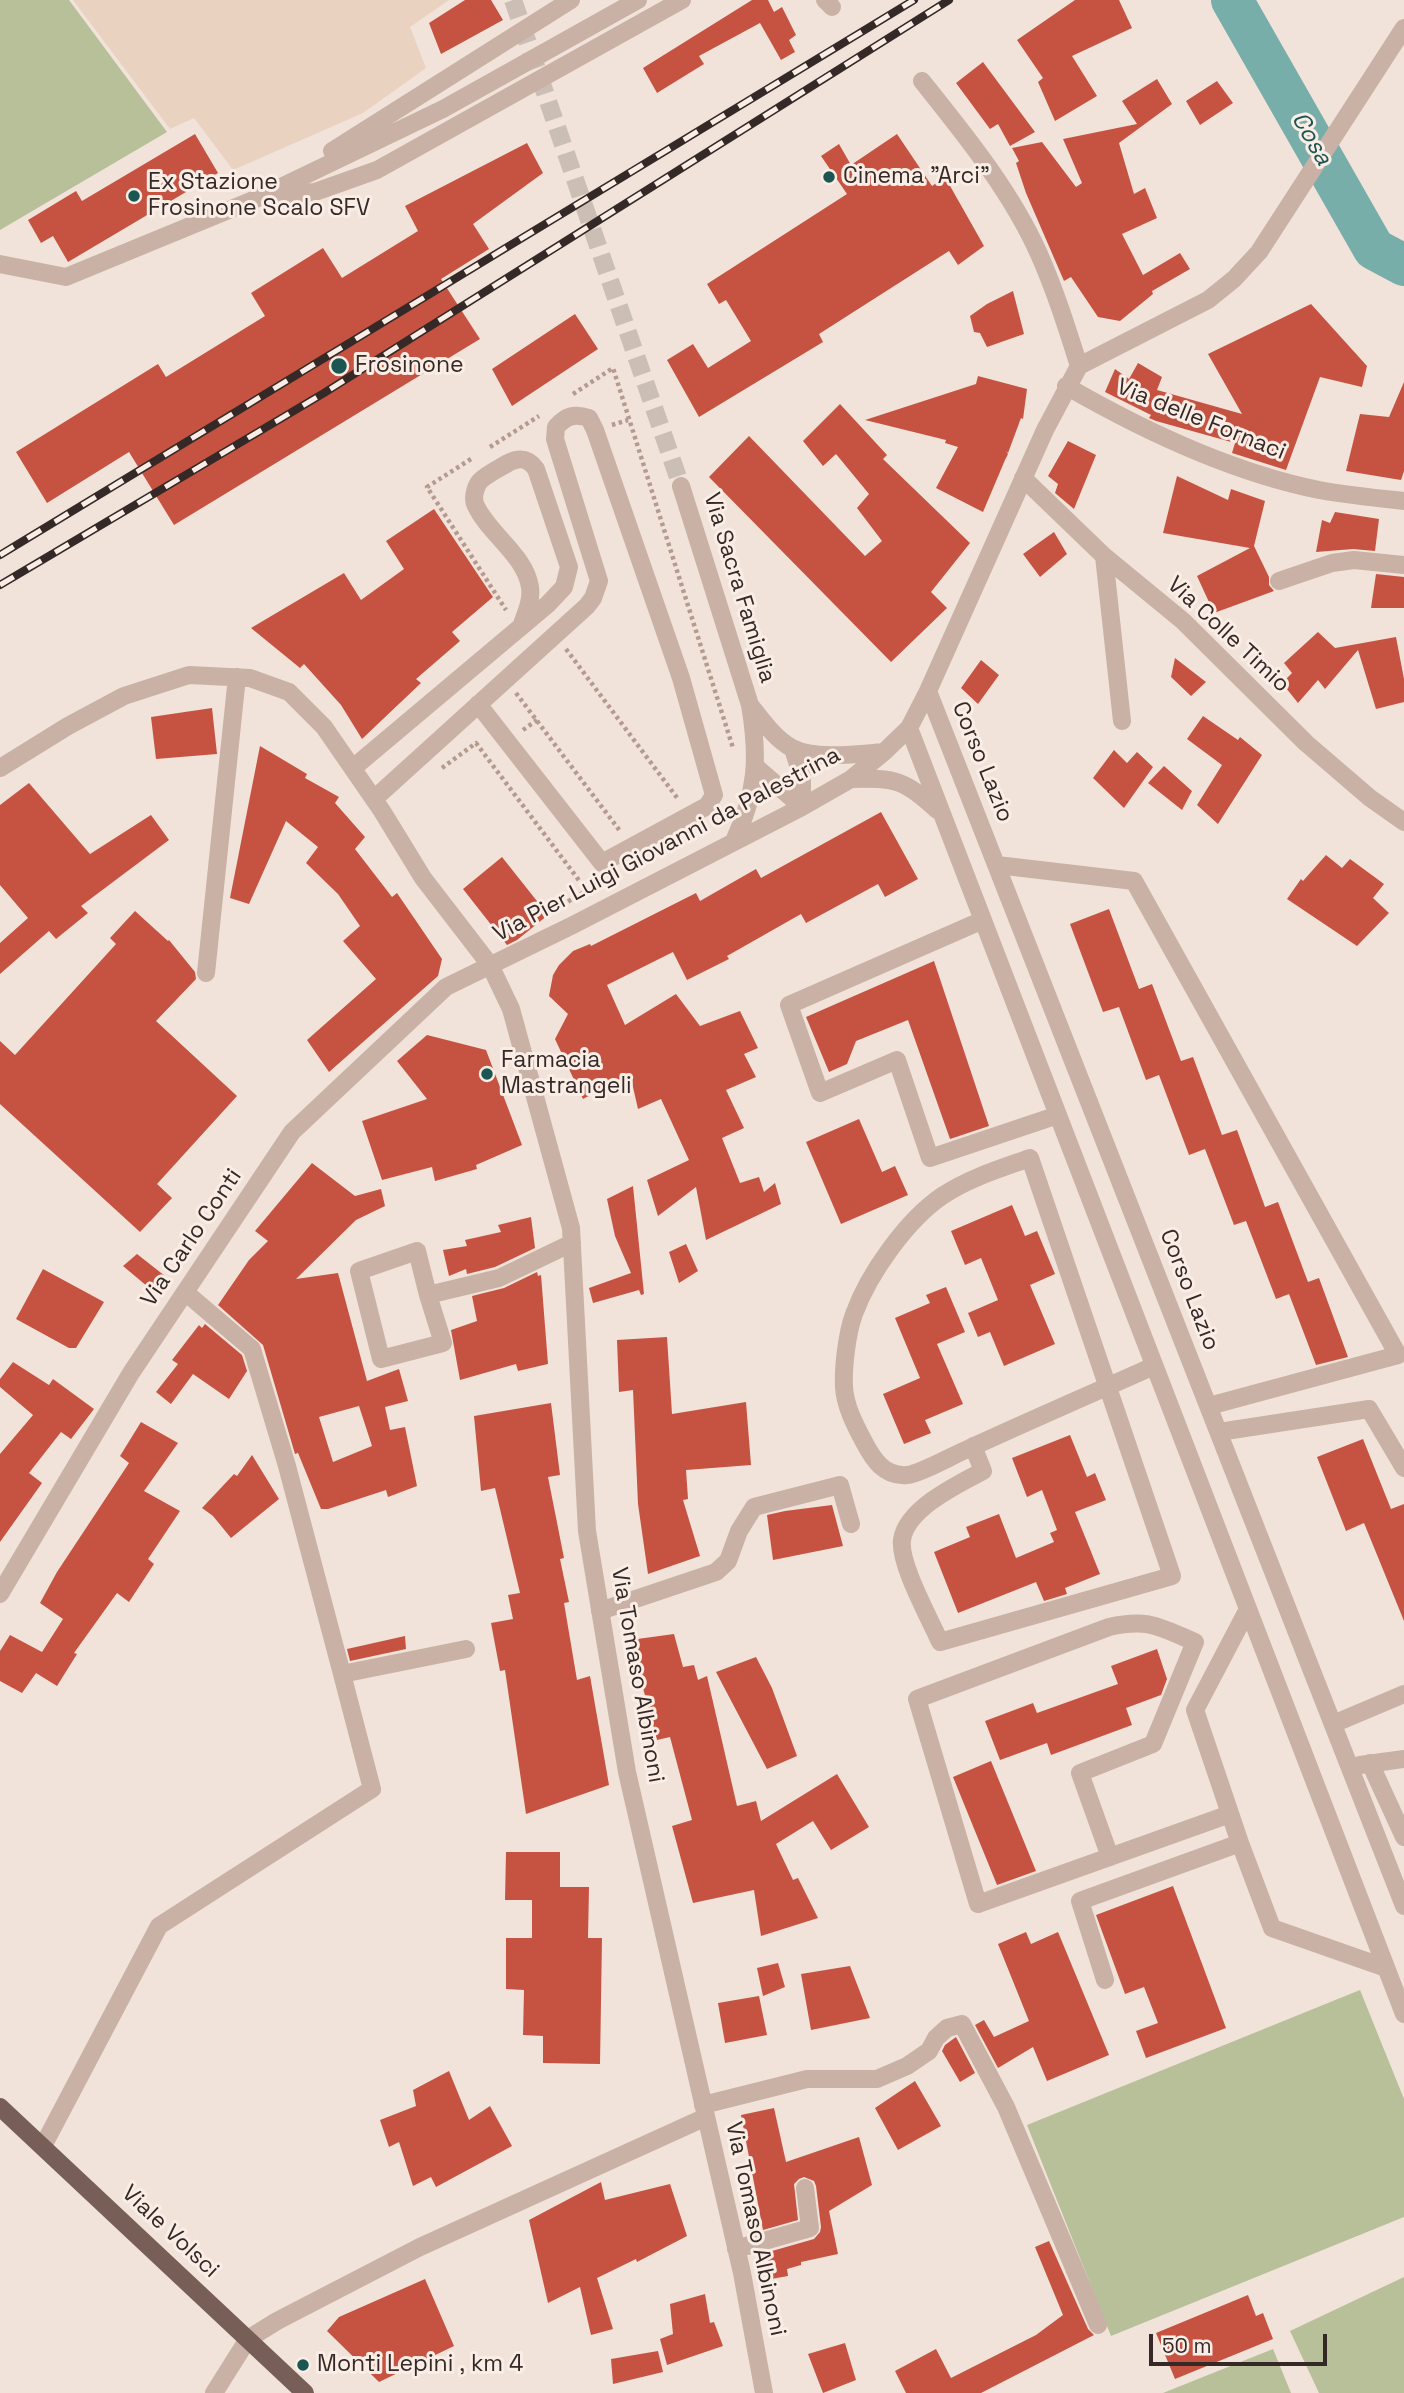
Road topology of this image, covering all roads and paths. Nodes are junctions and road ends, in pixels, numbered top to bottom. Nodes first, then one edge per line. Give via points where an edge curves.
1 (571, 0) edge
2 (638, 0) edge
3 (682, 0) edge
4 (1404, 28) edge
5 (922, 81) dead end
6 (258, 198) junction
7 (0, 264) edge
8 (1079, 366) junction
9 (613, 368) dead end
10 (1066, 386) junction
11 (566, 398) dead end
12 (543, 413) dead end
13 (485, 450) dead end
14 (473, 458) dead end
15 (1023, 478) junction
16 (681, 486) tunnel mouth
17 (1404, 501) edge
18 (1104, 556) junction
19 (1404, 565) edge
20 (1279, 581) dead end
21 (496, 620) dead end
22 (522, 624) junction
23 (561, 643) dead end
24 (237, 677) junction
25 (928, 691) junction
26 (478, 704) junction
27 (750, 705) junction
28 (1122, 721) dead end
29 (909, 728) junction
30 (793, 749) junction
31 (884, 752) junction
32 (756, 766) junction
33 (0, 768) edge
34 (353, 768) junction
35 (434, 773) dead end
36 (851, 779) junction
37 (373, 799) junction
38 (802, 807) junction
39 (690, 815) junction
40 (942, 815) junction
41 (1404, 822) edge
42 (734, 841) junction
43 (997, 865) junction
44 (561, 905) dead end
45 (983, 920) junction
46 (490, 965) junction
47 (206, 974) dead end
48 (1058, 1115) junction
49 (572, 1243) junction
50 (185, 1292) junction
51 (428, 1295) junction
52 (1154, 1366) junction
53 (1106, 1387) junction
54 (1209, 1406) junction
55 (1219, 1432) junction
56 (973, 1446) junction
57 (1404, 1468) edge
58 (851, 1524) dead end
59 (0, 1594) edge
60 (1248, 1609) junction
61 (600, 1611) junction
62 (467, 1649) dead end
63 (342, 1674) junction
64 (1404, 1694) edge
65 (1333, 1724) junction
66 (1404, 1759) edge
67 (1370, 1763) junction
68 (1349, 1766) junction
69 (1230, 1814) junction
70 (1404, 1837) edge
71 (1240, 1843) junction
72 (1110, 1857) junction
73 (1404, 1906) edge
74 (1386, 1968) junction
75 (1105, 1980) dead end
76 (1404, 2014) edge
77 (0, 2108) edge
78 (705, 2111) junction
79 (43, 2147) junction
80 (805, 2188) dead end
81 (736, 2249) junction
82 (1098, 2325) dead end
83 (248, 2339) junction
84 (214, 2393) edge
85 (305, 2393) edge
86 (764, 2393) edge

1 - 6 street
2 - 6 street via 443,109
3 - 6 street via 377,170 315,192
4 - 8 street, Via Pier Luigi Giovanni da Palestrina via 1259,252 1234,279 1208,300
5 - 8 street via 999,182 1039,253
6 - 7 street via 66,277
8 - 10 street, Via Pier Luigi Giovanni da Palestrina
9 - 11 path
10 - 15 street, Via Pier Luigi Giovanni da Palestrina
10 - 17 street, Via delle Fornaci via 1164,437 1271,478
12 - 13 path
14 - 21 path via 427,488 506,610
15 - 18 street, Via Colle Timio
15 - 25 street, Via Pier Luigi Giovanni da Palestrina
16 - 27 street, Via Sacra Famiglia
18 - 28 street
18 - 41 street, Via Colle Timio via 1182,621 1306,743
19 - 20 street via 1354,560
22 - 22 street via 564,587 569,567 536,469 524,458 481,480 475,490 475,504 525,572 530,589
22 - 34 street
23 - 39 path
24 - 33 street, Via Tomaso Albinoni via 189,675 124,696
24 - 34 street, Via Tomaso Albinoni via 289,692 324,727
24 - 47 street
25 - 29 street, Via Pier Luigi Giovanni da Palestrina
25 - 43 street, Corso Lazio
26 - 37 street
26 - 39 street via 602,863
26 - 39 street via 593,598 599,581 555,439 556,427 564,419 589,418 681,678 711,782 713,795 707,806
27 - 30 street
27 - 32 street
29 - 31 street, Via Pier Luigi Giovanni da Palestrina
29 - 40 street
30 - 31 street via 823,755
30 - 38 street via 802,777
31 - 36 street, Via Pier Luigi Giovanni da Palestrina
32 - 38 street
32 - 42 street via 747,815
34 - 37 street, Via Tomaso Albinoni
35 - 44 path via 476,743 587,891
36 - 38 street, Via Pier Luigi Giovanni da Palestrina
36 - 40 street via 889,778 917,791
37 - 46 street, Via Tomaso Albinoni via 423,878
38 - 42 street, Via Pier Luigi Giovanni da Palestrina
40 - 45 street
42 - 46 street, Via Pier Luigi Giovanni da Palestrina
43 - 54 street, Corso Lazio
43 - 54 street via 1134,880 1398,1355
45 - 48 street
45 - 48 street via 789,1005 820,1093 897,1060 930,1158
46 - 49 street, Via Tomaso Albinoni via 511,1009
46 - 50 street, Via Carlo Conti via 446,987 292,1132
48 - 52 street
49 - 51 street via 499,1278
49 - 61 street, Via Tomaso Albinoni via 587,1531
50 - 59 street, Via Carlo Conti via 131,1373
50 - 63 street via 252,1349
51 - 51 street via 443,1343 381,1359 359,1271 417,1251
52 - 53 street
52 - 60 street
53 - 56 street
53 - 56 street via 1172,1576 940,1642 904,1561 902,1540 921,1510 983,1471
53 - 56 street via 1030,1158 978,1176 942,1196 916,1218 886,1257 853,1315 844,1389 853,1422 873,1459 889,1473 908,1475
54 - 55 street, Corso Lazio
55 - 57 street via 1369,1409
55 - 65 street, Corso Lazio
58 - 61 street via 840,1485 754,1507 728,1561 716,1572
60 - 69 street via 1195,1710
60 - 74 street
61 - 78 street, Via Tomaso Albinoni via 627,1772
62 - 63 street
63 - 79 street via 372,1789 159,1926
64 - 65 street
65 - 68 street, Corso Lazio
66 - 67 street
67 - 68 street
67 - 70 street
68 - 73 street, Corso Lazio
69 - 71 street
69 - 72 street
71 - 74 street via 1272,1928
71 - 75 street via 1080,1901
72 - 72 street via 978,1904 917,1699 1130,1622 1148,1623 1195,1642 1153,1744 1080,1773
74 - 76 street
77 - 79 main road, Viale Volsci
78 - 81 street, Via Tomaso Albinoni
78 - 82 street via 807,2079 877,2079 929,2051 947,2028 962,2025 1006,2108
78 - 83 street via 420,2246
79 - 83 main road, Viale Volsci
80 - 81 street via 810,2228
81 - 86 street, Via Tomaso Albinoni
83 - 84 street
83 - 85 main road, Viale Volsci

